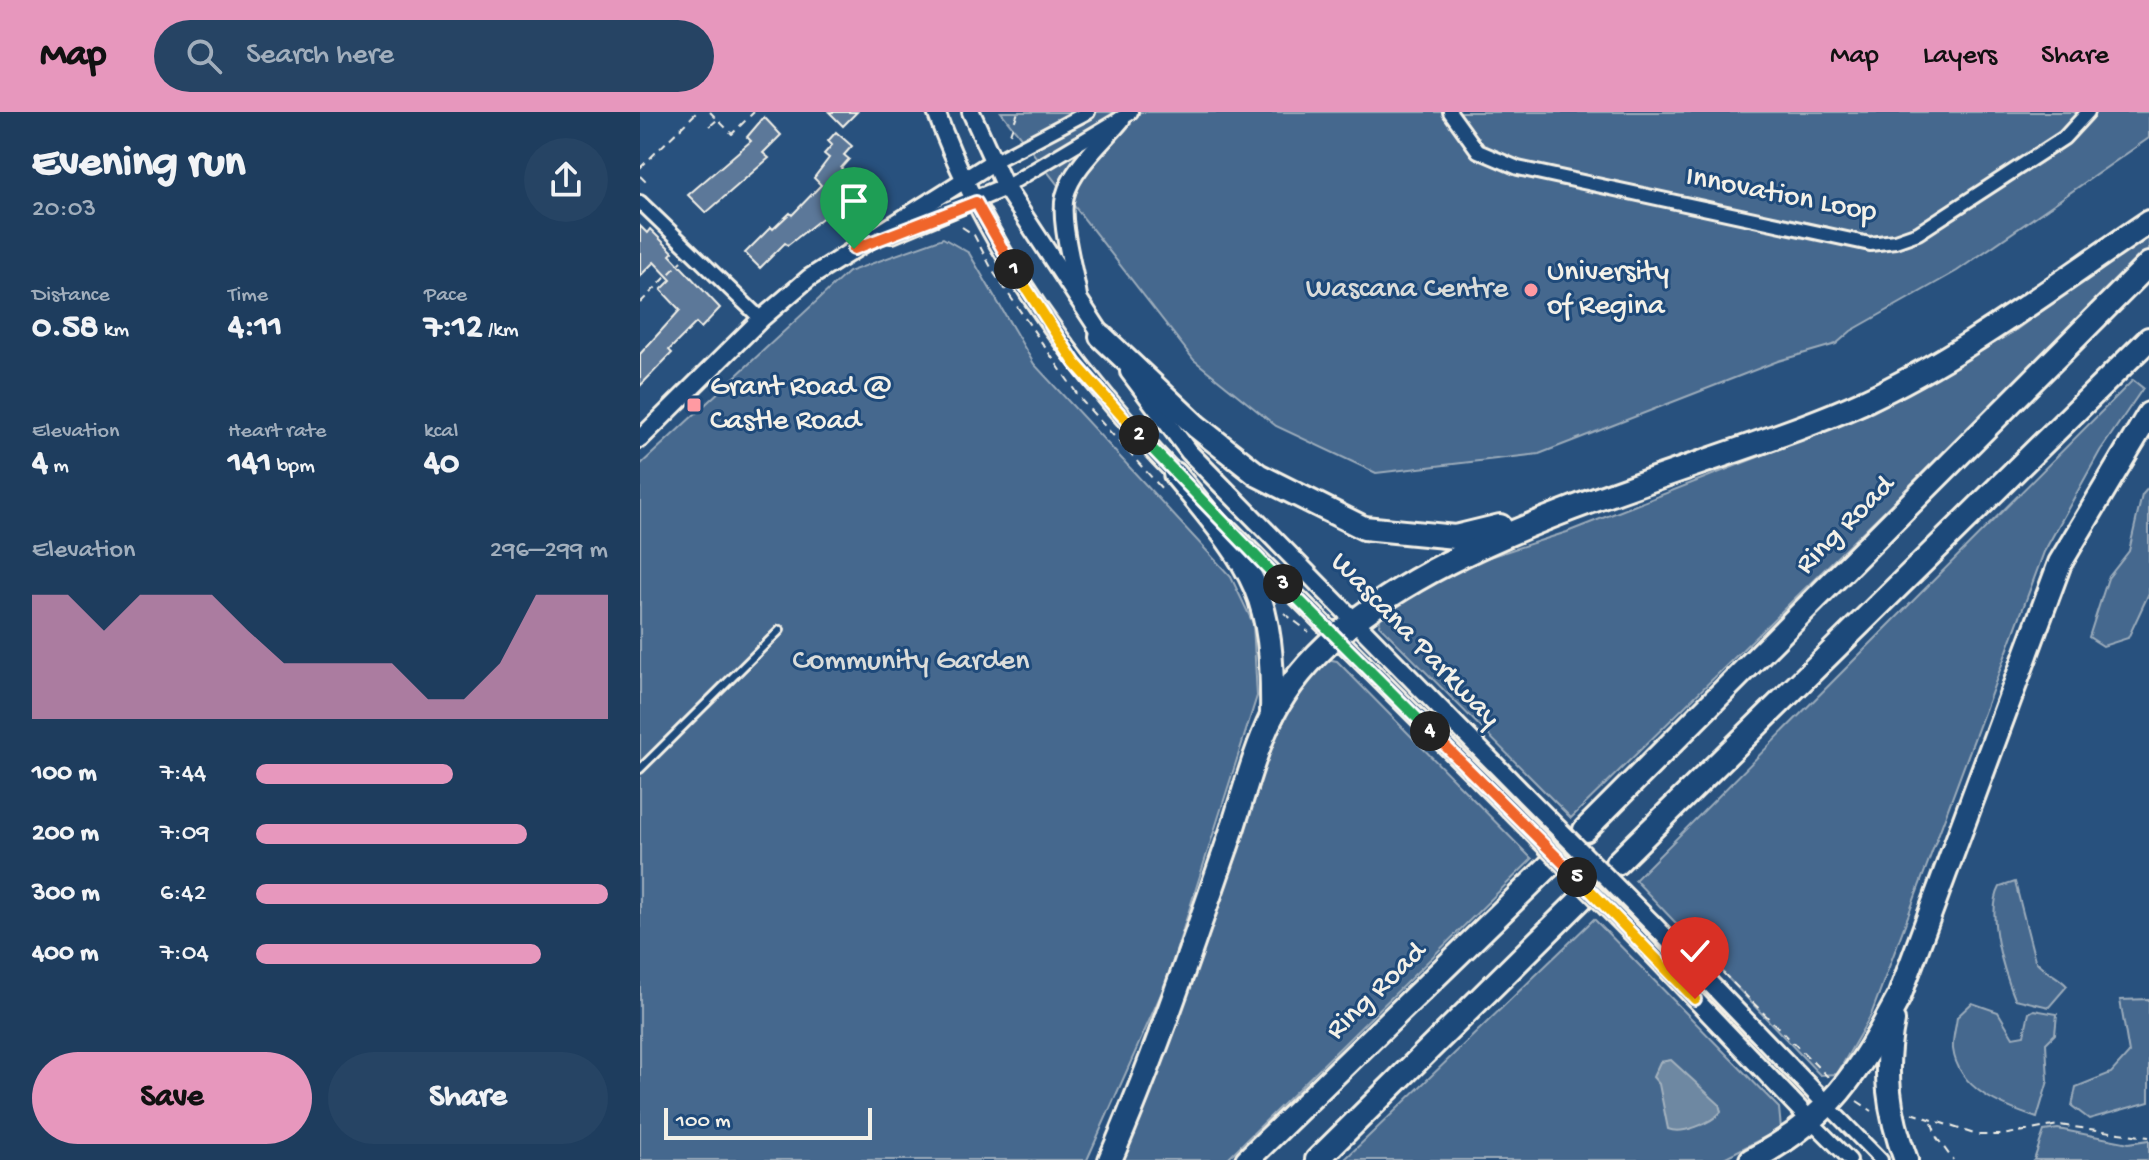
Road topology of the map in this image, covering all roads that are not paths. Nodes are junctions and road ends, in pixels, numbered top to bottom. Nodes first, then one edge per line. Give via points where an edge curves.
1 (936, 112) edge
2 (971, 112) edge
3 (1088, 112) edge
4 (1450, 112) edge
5 (2088, 112) edge
6 (1126, 116) edge
7 (993, 162) junction
8 (964, 178) junction
9 (1005, 187) junction
10 (640, 202) edge
11 (976, 202) junction
12 (2149, 222) edge
13 (854, 249) junction
14 (2149, 264) edge
15 (1080, 305) junction
16 (761, 319) junction
17 (1101, 336) junction
18 (2149, 339) edge
19 (2149, 414) edge
20 (640, 439) edge
21 (1175, 474) junction
22 (1583, 507) junction
23 (1357, 622) junction
24 (780, 630) dead end
25 (1336, 639) junction
26 (1272, 716) junction
27 (640, 769) edge
28 (1585, 830) dead end
29 (1617, 863) dead end
30 (1549, 866) dead end
31 (1581, 899) dead end
32 (1899, 997) junction
33 (1820, 1114) junction
34 (1110, 1160) edge
35 (1247, 1160) edge
36 (1317, 1160) edge
37 (1751, 1160) edge
38 (1850, 1160) edge
39 (1881, 1160) edge
40 (1906, 1160) edge

1 - 8 main road, Wascana Parkway
2 - 7 main road, Wascana Parkway
3 - 7 street
4 - 5 street, Innovation Loop via 1478,151 1518,168 1870,244 1918,233 2064,138
6 - 9 street
6 - 15 main road via 1079,169 1065,196
7 - 8 main road
7 - 9 main road, Wascana Parkway
8 - 11 main road, Wascana Parkway
8 - 13 main road
9 - 11 main road
9 - 15 main road, Wascana Parkway
10 - 16 street
11 - 13 main road
11 - 21 main road, Wascana Parkway via 1075,363
12 - 22 highway via 1949,354 1864,402
13 - 16 main road
14 - 28 highway, Ring Road
15 - 17 main road, Wascana Parkway
16 - 20 main road
17 - 22 highway via 1196,426 1258,475 1364,528 1455,537
17 - 23 main road, Wascana Parkway via 1189,452
18 - 29 highway
19 - 32 highway via 2060,563
21 - 25 main road, Wascana Parkway
21 - 26 highway via 1241,555 1257,584 1271,638
22 - 23 highway via 1468,551 1388,595
23 - 25 highway
23 - 33 main road, Wascana Parkway, bridge via 1652,923
24 - 27 lane
25 - 26 highway via 1314,659
25 - 33 main road, Wascana Parkway, bridge
26 - 34 highway via 1146,1077
30 - 35 highway, Ring Road
31 - 36 highway
32 - 33 highway via 1856,1073
32 - 40 highway via 1886,1075
33 - 37 highway
33 - 38 street, Wascana Parkway
33 - 39 street, Wascana Parkway

